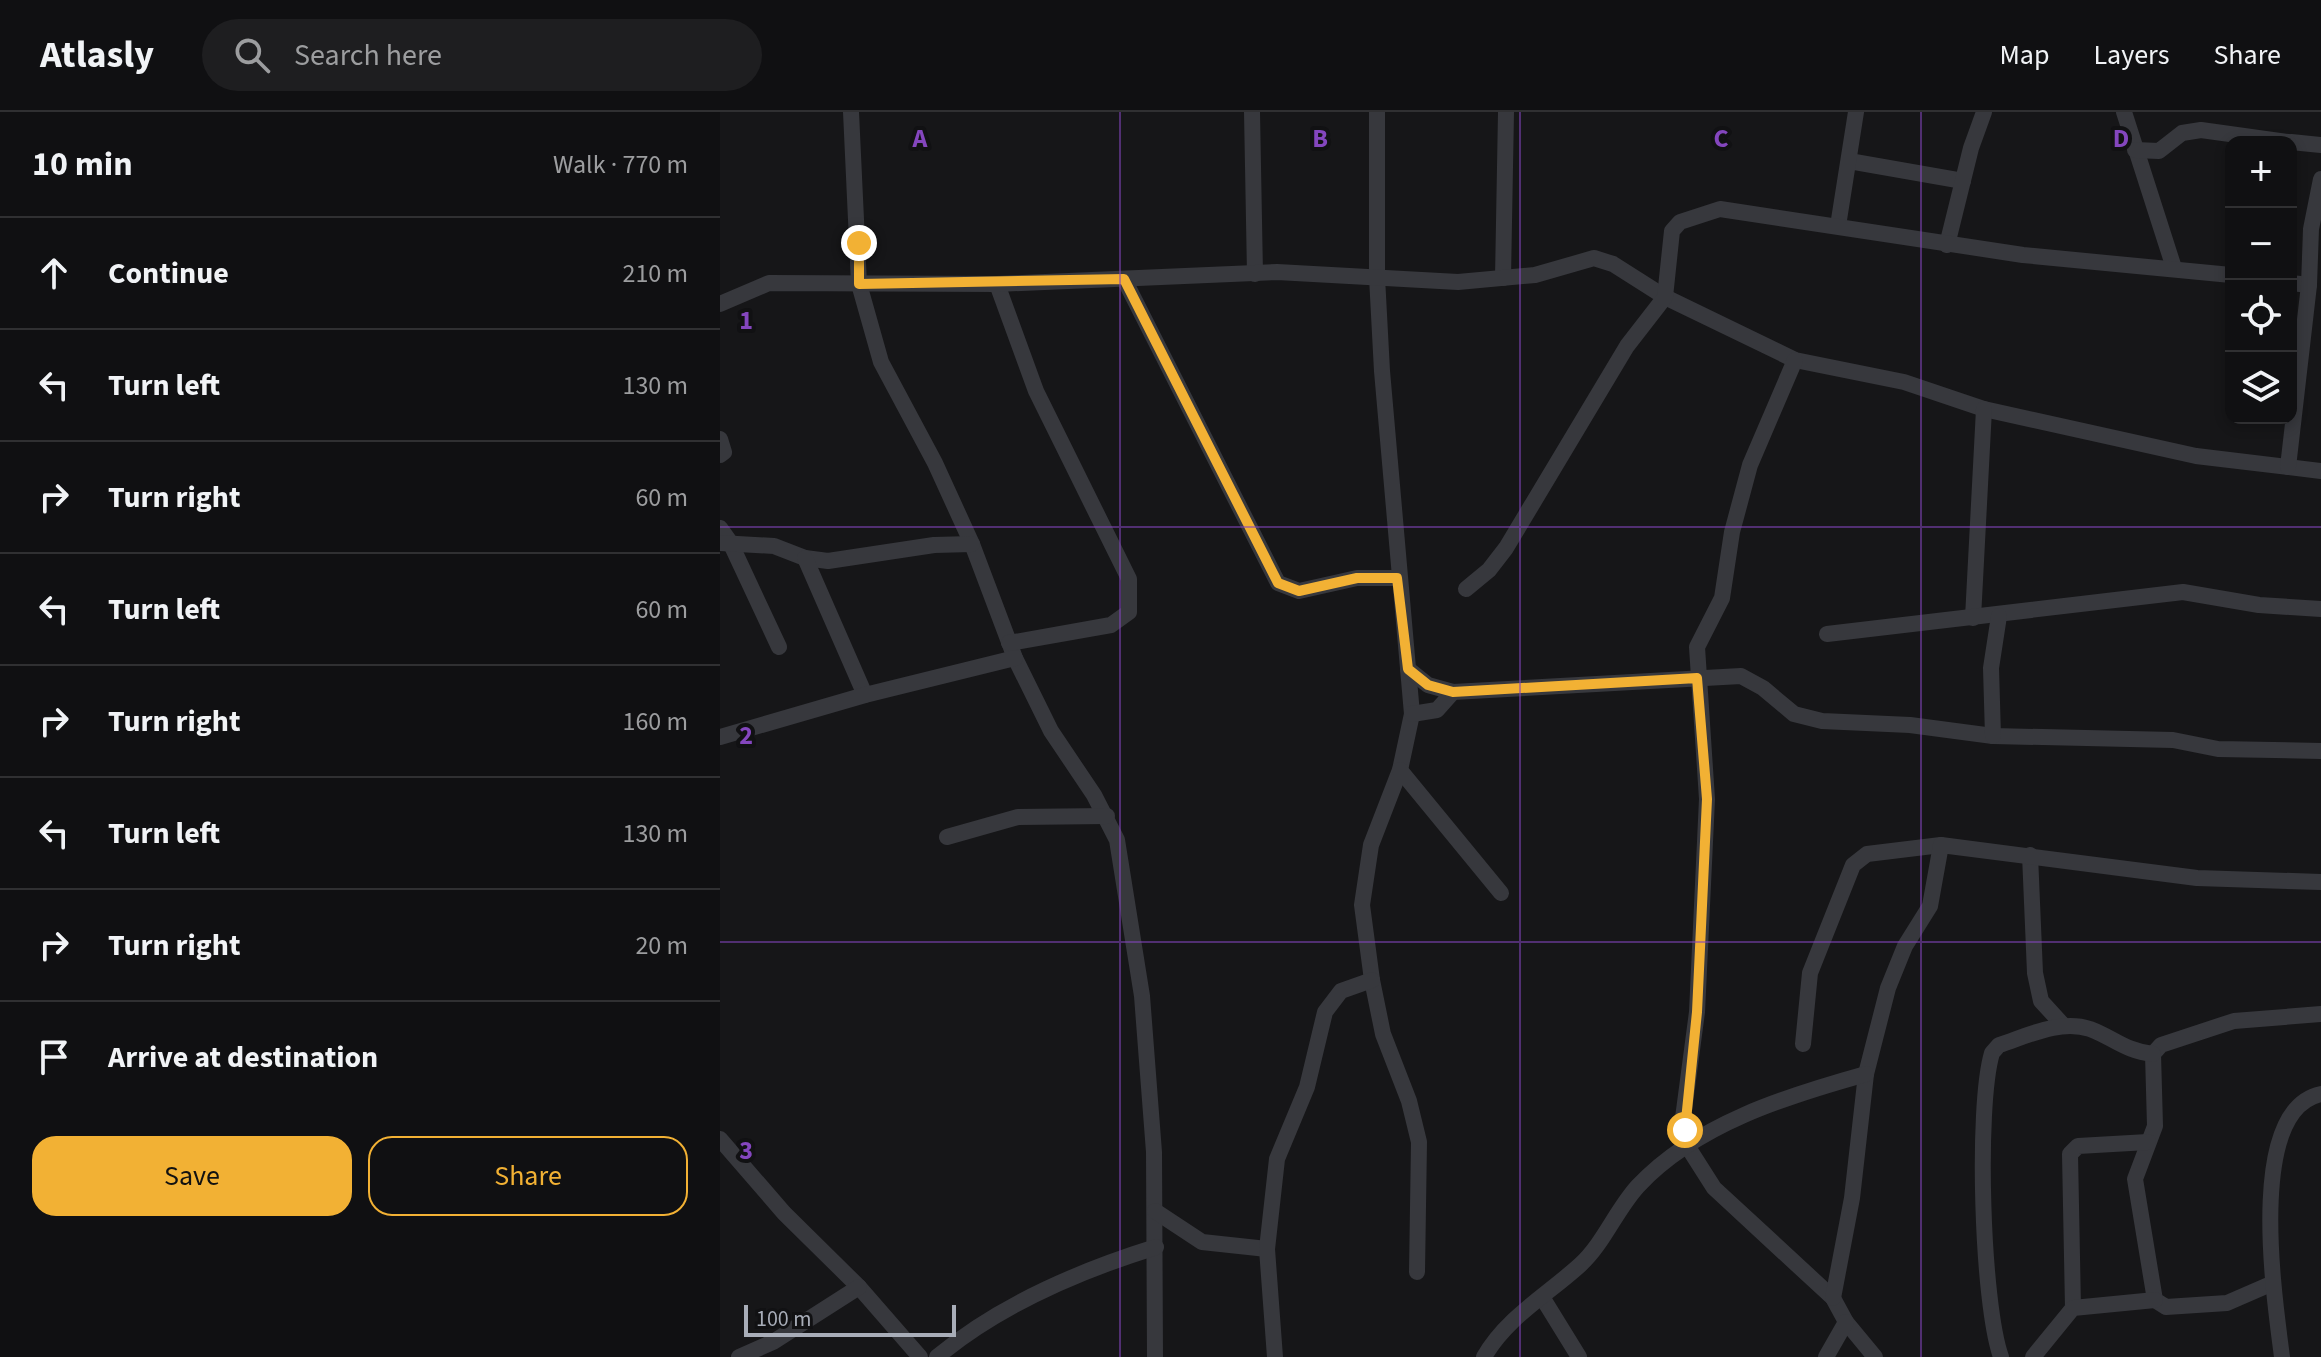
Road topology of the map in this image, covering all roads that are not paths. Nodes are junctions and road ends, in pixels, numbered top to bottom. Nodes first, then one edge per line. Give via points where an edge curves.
1 (851, 112) edge
2 (1252, 112) edge
3 (1377, 112) edge
4 (1506, 112) edge
5 (1856, 112) edge
6 (1984, 112) edge
7 (2124, 112) edge
8 (2245, 136) edge
9 (2297, 143) edge
10 (2321, 145) edge
11 (2135, 150) junction
12 (1849, 161) junction
13 (2321, 179) edge
14 (1963, 181) junction
15 (1838, 226) junction
16 (1947, 245) junction
17 (2174, 268) junction
18 (1255, 274) junction
19 (2225, 274) edge
20 (1377, 277) junction
21 (1503, 278) junction
22 (1124, 279) junction
23 (859, 284) junction
24 (997, 284) junction
25 (2297, 284) edge
26 (2309, 285) junction
27 (1665, 297) junction
28 (720, 304) edge
29 (1795, 360) junction
30 (1984, 409) junction
31 (720, 439) edge
32 (720, 455) edge
33 (2288, 467) junction
34 (2321, 471) edge
35 (723, 537) edge
36 (972, 544) junction
37 (805, 558) junction
38 (1397, 578) junction
39 (1466, 589) dead end
40 (2321, 609) edge
41 (1999, 616) junction
42 (1973, 618) junction
43 (1827, 634) dead end
44 (779, 647) dead end
45 (1012, 650) junction
46 (1408, 669) junction
47 (1697, 678) junction
48 (1453, 692) junction
49 (865, 695) junction
50 (1412, 714) junction
51 (1993, 736) junction
52 (720, 737) edge
53 (2321, 751) edge
54 (1400, 770) junction
55 (1107, 816) junction
56 (947, 837) dead end
57 (1941, 845) junction
58 (2030, 855) junction
59 (2321, 882) edge
60 (1501, 893) dead end
61 (1372, 980) junction
62 (2321, 1014) edge
63 (2063, 1025) junction
64 (1803, 1044) dead end
65 (2153, 1054) junction
66 (1866, 1074) junction
67 (2321, 1094) edge
68 (720, 1139) edge
69 (2148, 1142) junction
70 (1686, 1144) junction
71 (1155, 1211) junction
72 (1156, 1247) junction
73 (1267, 1249) junction
74 (1417, 1272) dead end
75 (2273, 1283) junction
76 (859, 1287) junction
77 (1542, 1297) junction
78 (1833, 1298) junction
79 (2155, 1300) junction
80 (2073, 1308) junction
81 (1846, 1322) junction
82 (739, 1357) edge
83 (920, 1357) edge
84 (937, 1357) edge
85 (1155, 1357) edge
86 (1275, 1357) edge
87 (1484, 1357) edge
88 (1579, 1357) edge
89 (1826, 1357) edge
90 (1875, 1357) edge
91 (2001, 1357) edge
92 (2033, 1357) edge
93 (2282, 1357) edge

1 - 23 street
2 - 18 street
3 - 20 street
4 - 21 street
5 - 12 street
6 - 14 street
7 - 11 street
8 - 11 street via 2201,130 2182,133 2159,151
9 - 10 street
11 - 17 street
12 - 14 street
12 - 15 street
13 - 26 street via 2311,229
14 - 16 street
15 - 16 street
15 - 27 street via 1720,209 1680,222 1669,238
16 - 17 street
17 - 19 street
18 - 20 street
18 - 22 street
20 - 21 street via 1458,282
20 - 38 street
21 - 27 street via 1556,271 1594,258
22 - 24 street
22 - 38 street via 1278,583 1299,591 1357,578
23 - 24 street
23 - 28 street via 769,283
23 - 36 street via 881,362 916,423
24 - 45 street via 1036,391 1129,579 1131,600 1129,612 1111,625
25 - 26 street
26 - 33 street
27 - 29 street
27 - 39 street via 1627,346 1506,548
29 - 30 street via 1904,382
29 - 47 street via 1741,491 1722,598 1697,647
30 - 33 street via 2196,456
30 - 42 street
31 - 32 street
33 - 34 street
35 - 37 street
35 - 44 street
36 - 37 street via 828,561
36 - 45 street
37 - 49 street
38 - 46 street
40 - 41 street via 2183,592
41 - 42 street
41 - 51 street via 1991,668
42 - 43 street
45 - 49 street
45 - 55 street via 1051,731
46 - 48 street via 1428,685
46 - 50 street
47 - 48 street
47 - 51 street via 1741,676 1794,714 1822,721
47 - 70 street via 1707,799 1697,1012 1683,1118
48 - 50 street via 1437,710
49 - 52 street
50 - 54 street
51 - 53 street via 2173,740 2218,749
54 - 60 street
54 - 61 street via 1365,869 1362,905
55 - 56 street via 1018,817
55 - 71 street via 1122,863 1142,996
57 - 58 street
57 - 64 street via 1867,854 1853,865 1810,973
57 - 66 street via 1930,906 1905,946 1888,988
58 - 59 street via 2197,878
58 - 63 street via 2035,973 2041,1001
61 - 73 street via 1341,991 1325,1012 1307,1087 1277,1159
61 - 74 street via 1383,1034 1419,1142
62 - 65 street via 2234,1021 2161,1045
63 - 65 street via 2091,1030 2130,1051
63 - 91 street via 1999,1045 1990,1061 1986,1227 1990,1309
65 - 69 street via 2155,1126
66 - 70 street via 1806,1091
66 - 78 street via 1852,1198
67 - 75 street via 2304,1101 2291,1115 2274,1157
68 - 76 street via 784,1213
69 - 79 street via 2135,1179
69 - 80 street via 2078,1146 2070,1154
70 - 77 street via 1636,1188 1590,1254
70 - 78 street via 1728,1203
71 - 72 street
71 - 73 street via 1202,1242
72 - 84 street via 1109,1262 1017,1305
72 - 85 street
73 - 86 street
75 - 79 street via 2227,1303 2166,1307
75 - 93 street
76 - 82 street via 773,1342
76 - 83 street
77 - 87 street via 1502,1329
77 - 88 street
78 - 81 street
79 - 80 street
80 - 92 street
81 - 89 street
81 - 90 street

